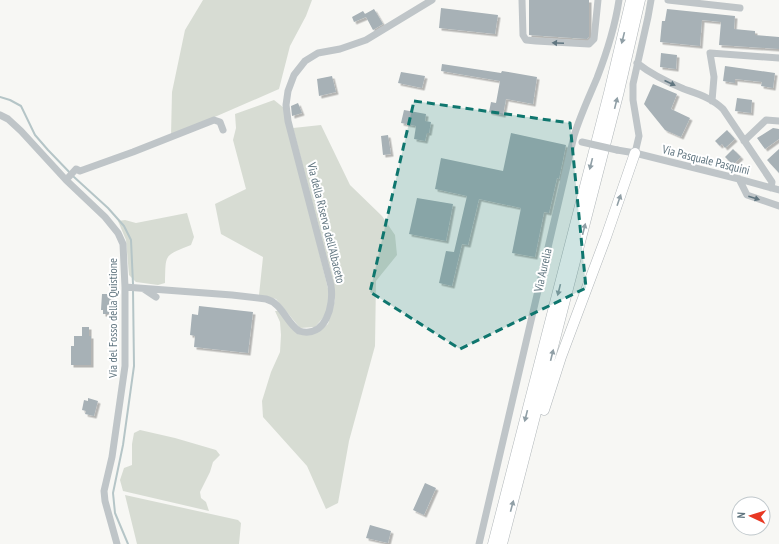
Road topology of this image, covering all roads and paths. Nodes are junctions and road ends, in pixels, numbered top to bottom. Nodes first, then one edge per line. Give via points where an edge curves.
1 (432, 0) edge
2 (522, 0) edge
3 (598, 0) edge
4 (619, 0) edge
5 (631, 0) edge
6 (640, 0) edge
7 (650, 0) edge
8 (668, 0) edge
9 (740, 8) dead end
10 (779, 58) edge
11 (637, 63) junction
12 (712, 101) junction
13 (0, 115) edge
14 (779, 121) edge
15 (223, 130) dead end
16 (573, 140) junction
17 (744, 141) junction
18 (635, 154) junction
19 (70, 176) junction
20 (739, 179) junction
21 (771, 188) junction
22 (779, 190) edge
23 (779, 206) edge
24 (127, 287) junction
25 (140, 288) junction
26 (156, 296) dead end
27 (528, 447) junction
28 (117, 544) edge
29 (479, 544) edge
30 (493, 544) edge
31 (502, 544) edge

1 - 25 street, Via della Riserva dell'Albaceto via 366,40 310,57 297,70 289,85 286,105 288,121 332,286 331,308 328,317 320,326 311,331 299,331 278,305 266,299
3 -> 2 street via 594,39 589,44 526,40 523,35
4 - 16 street, Via Aurelia via 608,45
5 -> 30 highway, Via Aurelia
27 -> 6 highway via 620,91
7 - 11 street
8 - 9 street
10 - 12 street via 710,52 714,77
11 -> 12 street via 656,76
11 - 18 street via 633,100 639,136
12 - 17 street via 723,109
13 - 19 street, Via del Fosso della Quistione via 8,119
14 - 17 street via 766,120
15 - 19 street via 220,122 214,120 134,152 80,171 76,169
16 - 18 street, Via Pasquale Pasquini, bridge
16 - 29 street, Via Aurelia
17 - 21 street via 772,182
18 - 20 street, Via Pasquale Pasquini
27 -> 18 highway via 540,423 561,356
19 - 24 street, Via del Fosso della Quistione via 118,233 124,249
20 - 21 street, Via Pasquale Pasquini
20 -> 23 street via 747,195
21 - 22 street, Via Pasquale Pasquini
24 - 25 street, Via della Riserva dell'Albaceto
24 - 28 street, Via del Fosso della Quistione via 124,378 104,491
25 - 26 street
31 -> 27 highway

